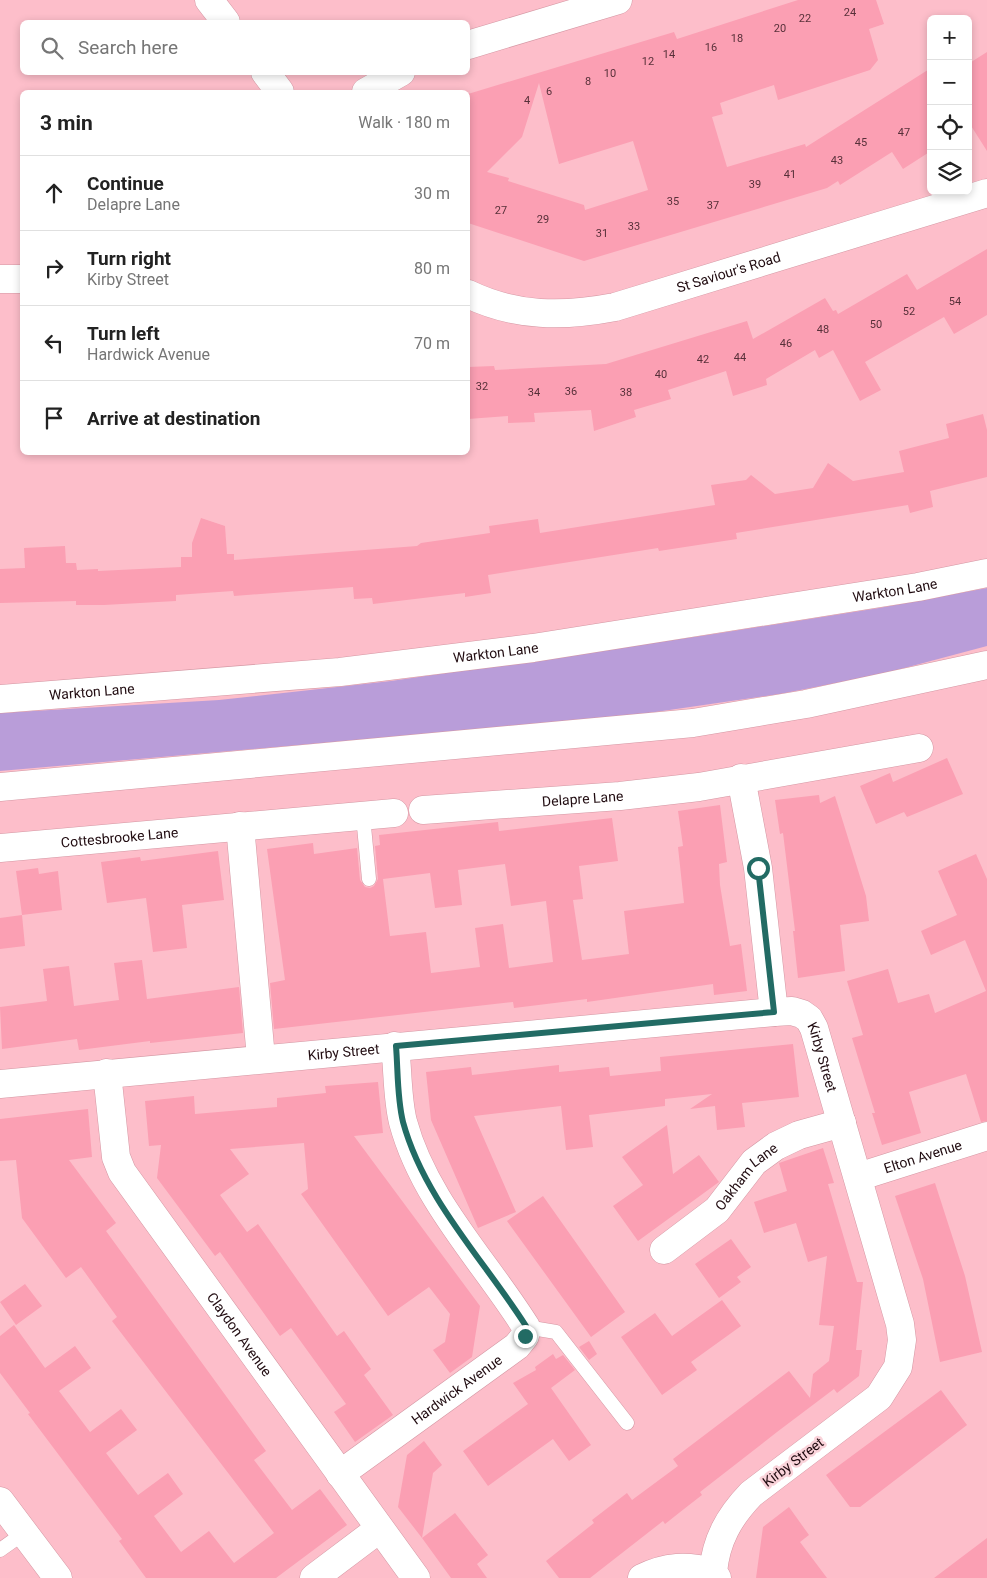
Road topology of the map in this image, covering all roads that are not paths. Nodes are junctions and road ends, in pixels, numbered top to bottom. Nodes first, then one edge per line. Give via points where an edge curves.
1 (209, 0) edge
2 (618, 0) edge
3 (224, 20) edge
4 (470, 44) edge
5 (267, 75) edge
6 (396, 75) edge
7 (278, 90) edge
8 (370, 90) edge
9 (987, 194) edge
10 (0, 279) edge
11 (20, 279) edge
12 (470, 295) edge
13 (987, 573) edge
14 (987, 665) edge
15 (0, 699) edge
16 (919, 748) dead end
17 (741, 778) junction
18 (0, 787) edge
19 (423, 810) dead end
20 (394, 813) dead end
21 (363, 816) junction
22 (240, 826) junction
23 (0, 848) edge
24 (369, 879) dead end
25 (774, 1012) junction
26 (396, 1046) junction
27 (261, 1058) junction
28 (107, 1073) junction
29 (0, 1084) edge
30 (842, 1123) junction
31 (987, 1136) edge
32 (858, 1177) junction
33 (664, 1250) dead end
34 (526, 1326) junction
35 (627, 1422) dead end
36 (340, 1474) junction
37 (0, 1501) edge
38 (379, 1529) junction
39 (24, 1533) junction
40 (0, 1550) edge
41 (715, 1575) edge
42 (58, 1578) edge
43 (314, 1578) edge
44 (416, 1578) edge
45 (642, 1578) edge

1 - 3 street
2 - 4 street
5 - 7 street
6 - 8 street
9 - 12 street, St Saviour's Road via 585,313 531,314 503,308
10 - 11 street
13 - 15 street, Warkton Lane via 918,587 514,651 340,672
14 - 18 street via 806,704 693,723
16 - 17 street, Delapre Lane
17 - 19 street, Delapre Lane via 620,796
17 - 25 street via 758,868
20 - 21 street, Cottesbrooke Lane
21 - 22 street, Cottesbrooke Lane
21 - 24 lane
22 - 23 street, Cottesbrooke Lane
22 - 27 street
25 - 26 street, Kirby Street
25 - 30 street, Kirby Street via 792,1011 809,1020 819,1042
26 - 27 street, Kirby Street
26 - 34 street via 403,1120 417,1162 445,1212
27 - 28 street, Kirby Street
28 - 29 street, Kirby Street
28 - 36 street, Claydon Avenue via 116,1157 122,1172
30 - 32 street, Kirby Street
30 - 33 street, Oakham Lane via 799,1135 776,1146 754,1162 717,1210
31 - 32 street, Elton Avenue
32 - 41 street, Kirby Street via 900,1324 902,1340 898,1367 878,1397 737,1508 725,1526 715,1553
34 - 35 lane via 556,1332
34 - 36 street, Hardwick Avenue via 525,1336 517,1346
36 - 38 street, Claydon Avenue
37 - 39 street
38 - 43 street
38 - 44 street, Claydon Avenue
39 - 40 lane
39 - 42 street
41 - 45 street via 694,1567 676,1567

